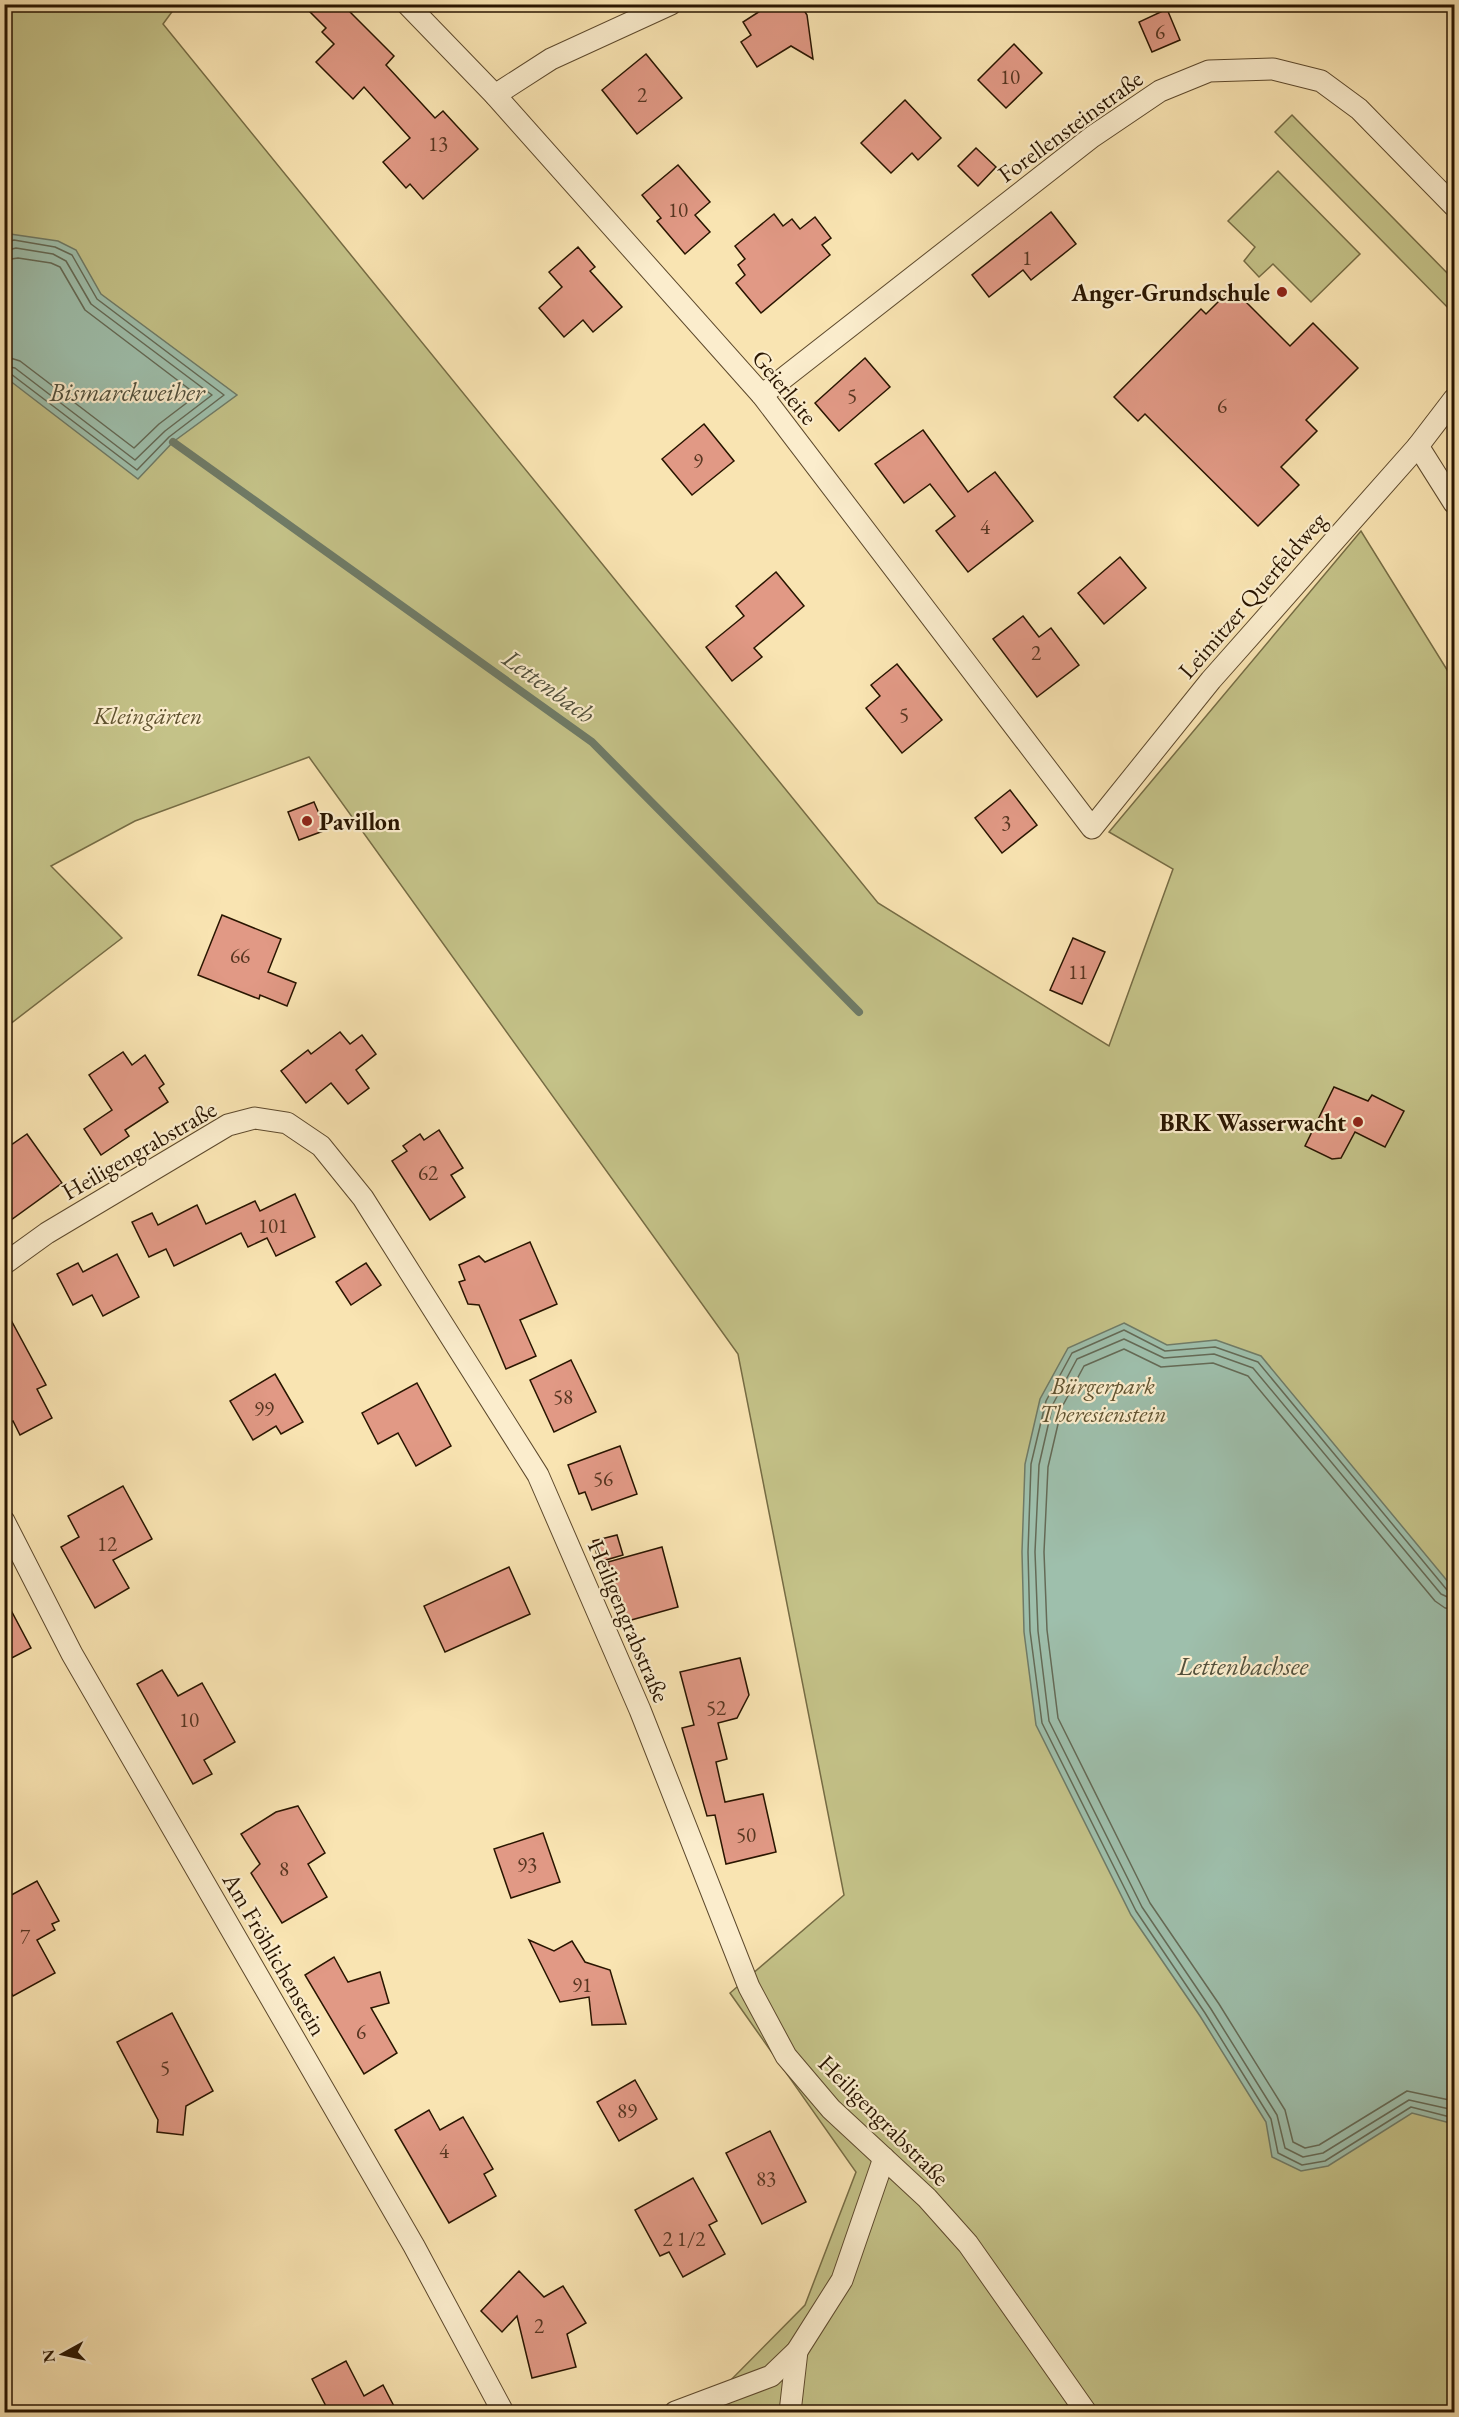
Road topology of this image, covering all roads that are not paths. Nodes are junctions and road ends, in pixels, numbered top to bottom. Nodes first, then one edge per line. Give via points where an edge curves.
1 (407, 4) edge
2 (671, 4) edge
3 (495, 95) junction
4 (1455, 206) edge
5 (762, 395) junction
6 (1455, 399) edge
7 (1418, 446) junction
8 (1455, 503) edge
9 (1092, 828) joint
10 (4, 1264) edge
11 (4, 1521) edge
12 (884, 2158) junction
13 (797, 2350) junction
14 (503, 2412) edge
15 (675, 2412) edge
16 (790, 2412) edge
17 (1086, 2412) edge

1 - 3 street, Geierleite
2 - 3 street via 551,59
3 - 5 street, Geierleite
4 - 5 street, Forellensteinstraße via 1359,109 1321,81 1273,69 1209,71 1160,91 1092,137
5 - 9 street, Geierleite
6 - 7 street, Leimitzer Querfeldweg
7 - 8 street
7 - 9 street, Leimitzer Querfeldweg via 1211,680
10 - 12 street, Heiligengrabstraße via 47,1233 228,1125 255,1118 287,1123 321,1146 363,1198 538,1474 640,1710 749,1987 786,2056 831,2109
11 - 14 street, Am Fröhlichenstein via 72,1654 414,2246
12 - 13 street via 842,2280
12 - 17 street, Heiligengrabstraße via 968,2244
13 - 15 street via 771,2376
13 - 16 street

